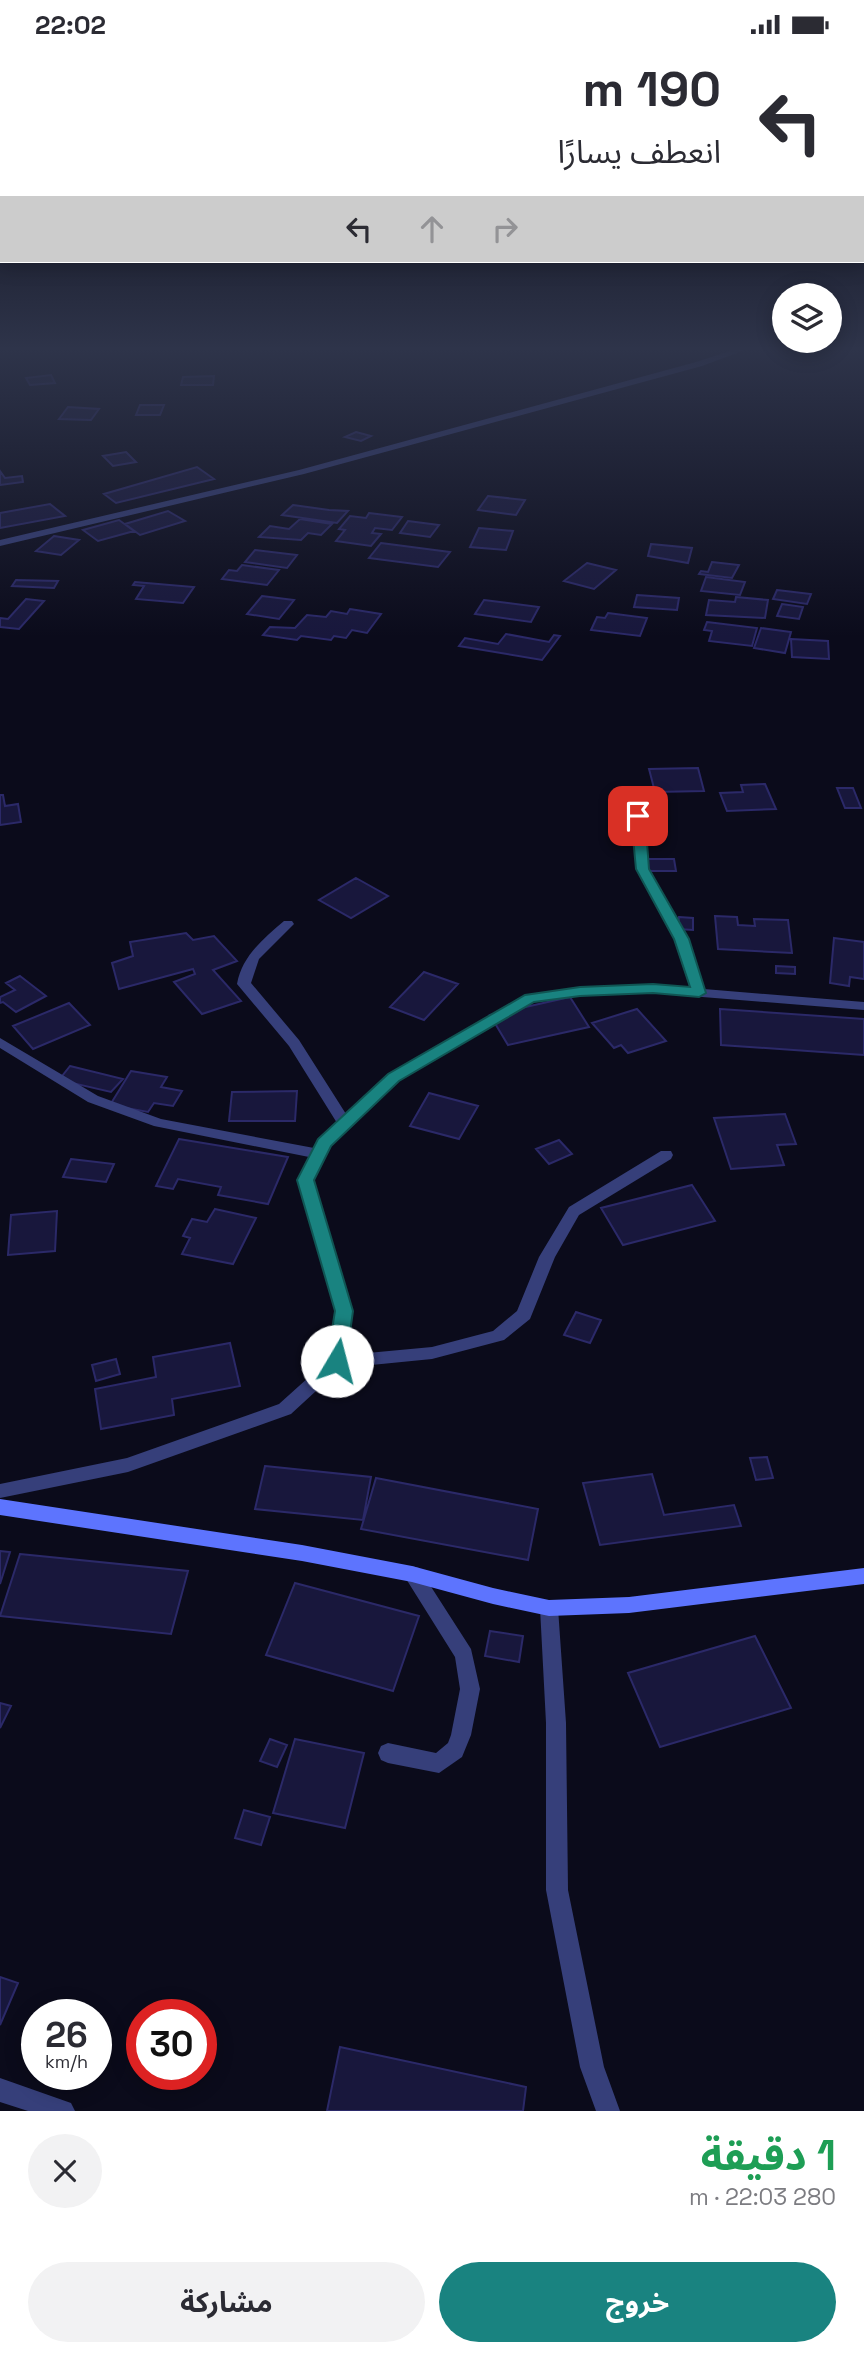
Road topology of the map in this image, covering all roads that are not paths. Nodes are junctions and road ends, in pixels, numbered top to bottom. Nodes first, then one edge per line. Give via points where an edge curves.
1 (404, 444) edge
2 (0, 543) edge
3 (638, 816) dead end
4 (288, 924) dead end
5 (699, 993) junction
6 (864, 1006) edge
7 (0, 1042) edge
8 (344, 1123) junction
9 (318, 1154) junction
10 (666, 1155) dead end
11 (337, 1361) junction
12 (0, 1491) edge
13 (0, 1507) edge
14 (412, 1574) junction
15 (864, 1576) edge
16 (549, 1608) junction
17 (388, 1753) dead end
18 (0, 2090) edge
19 (63, 2111) edge
20 (608, 2111) edge

1 - 2 street
3 - 5 street via 642,869 681,939
4 - 8 street via 258,950 245,971 244,984 294,1043
5 - 6 street
5 - 8 street via 580,991 530,998 393,1077
7 - 9 street via 93,1099 159,1123
8 - 9 street
9 - 11 street via 305,1180 344,1311
10 - 11 street via 574,1211 547,1257 524,1315 498,1336 432,1353
11 - 12 street via 285,1409 128,1465
13 - 14 main road
14 - 16 main road
14 - 17 street via 464,1655 470,1689 455,1751 439,1763
15 - 16 main road via 629,1605
16 - 20 street via 556,1723 557,1890 592,2067
18 - 19 street

